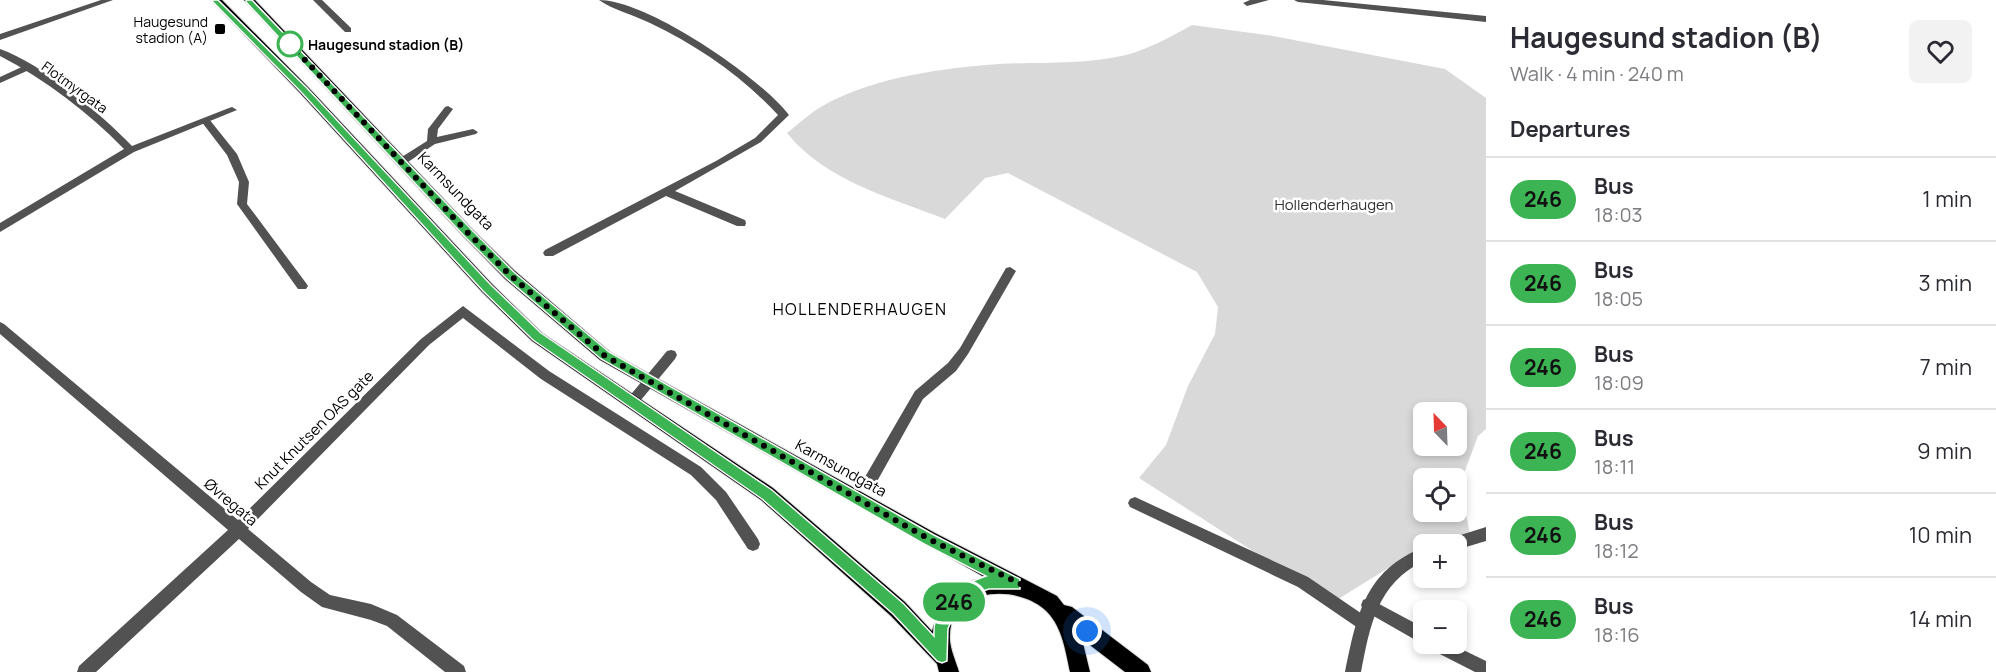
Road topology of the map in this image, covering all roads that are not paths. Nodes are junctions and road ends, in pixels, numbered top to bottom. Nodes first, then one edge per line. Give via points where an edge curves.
1 (108, 0) edge
2 (216, 0) edge
3 (249, 0) edge
4 (317, 0) edge
5 (603, 0) edge
6 (1265, 0) edge
7 (1298, 0) edge
8 (618, 2) edge
9 (1247, 3) dead end
10 (1486, 18) edge
11 (348, 30) dead end
12 (0, 37) edge
13 (0, 52) edge
14 (26, 68) junction
15 (0, 80) edge
16 (448, 109) dead end
17 (232, 110) dead end
18 (206, 121) junction
19 (473, 132) dead end
20 (432, 142) junction
21 (130, 150) junction
22 (400, 162) junction
23 (664, 191) junction
24 (741, 223) dead end
25 (0, 228) edge
26 (549, 253) dead end
27 (1010, 271) dead end
28 (302, 286) dead end
29 (0, 327) edge
30 (671, 355) dead end
31 (651, 382) junction
32 (632, 402) junction
33 (870, 481) dead end
34 (1135, 503) dead end
35 (238, 530) junction
36 (1486, 534) edge
37 (1467, 540) edge
38 (753, 544) dead end
39 (1413, 560) edge
40 (1015, 584) junction
41 (1052, 604) junction
42 (1368, 605) junction
43 (1363, 623) junction
44 (1413, 631) edge
45 (1456, 654) edge
46 (946, 664) edge
47 (1486, 669) edge
48 (85, 672) edge
49 (458, 672) edge
50 (1080, 672) edge
51 (1141, 672) edge
52 (1353, 672) edge

1 - 12 street
2 - 32 main road via 537,337
3 - 22 main road, Karmsundgata
4 - 11 street
5 - 8 street
6 - 9 street
7 - 10 street
8 - 23 street via 723,61 766,94 784,115 758,140
13 - 14 street, Flotmyrgata
14 - 15 street
14 - 21 street, Flotmyrgata via 74,100
16 - 20 street, Karmsundgata via 434,129
17 - 18 street
18 - 21 street
18 - 28 street via 232,154 244,182 242,204
19 - 20 street, Karmsundgata
20 - 22 street, Karmsundgata
21 - 25 street
22 - 31 main road, Karmsundgata via 535,297 605,356
23 - 24 street
23 - 26 street
27 - 33 street, Karmsundgata via 964,351 952,367 919,395
29 - 35 street, Øvregata
30 - 31 street
31 - 32 street
31 - 40 main road, Karmsundgata
32 - 46 main road via 767,494 898,609
34 - 43 street via 1303,582
35 - 38 street, Knut Knutsen OAS gate via 425,342 463,311 545,375 696,471 721,496
35 - 48 street, Knut Knutsen OAS gate
35 - 49 street, Øvregata via 327,602 392,620
36 - 37 street
39 - 42 street via 1394,571
40 - 41 main road, Karmsundgata via 1035,591
40 - 46 main road via 989,582 966,590 950,606 941,629
41 - 50 main road via 1070,626 1079,650
41 - 51 main road
42 - 43 street
42 - 44 street
43 - 52 street
45 - 47 street

